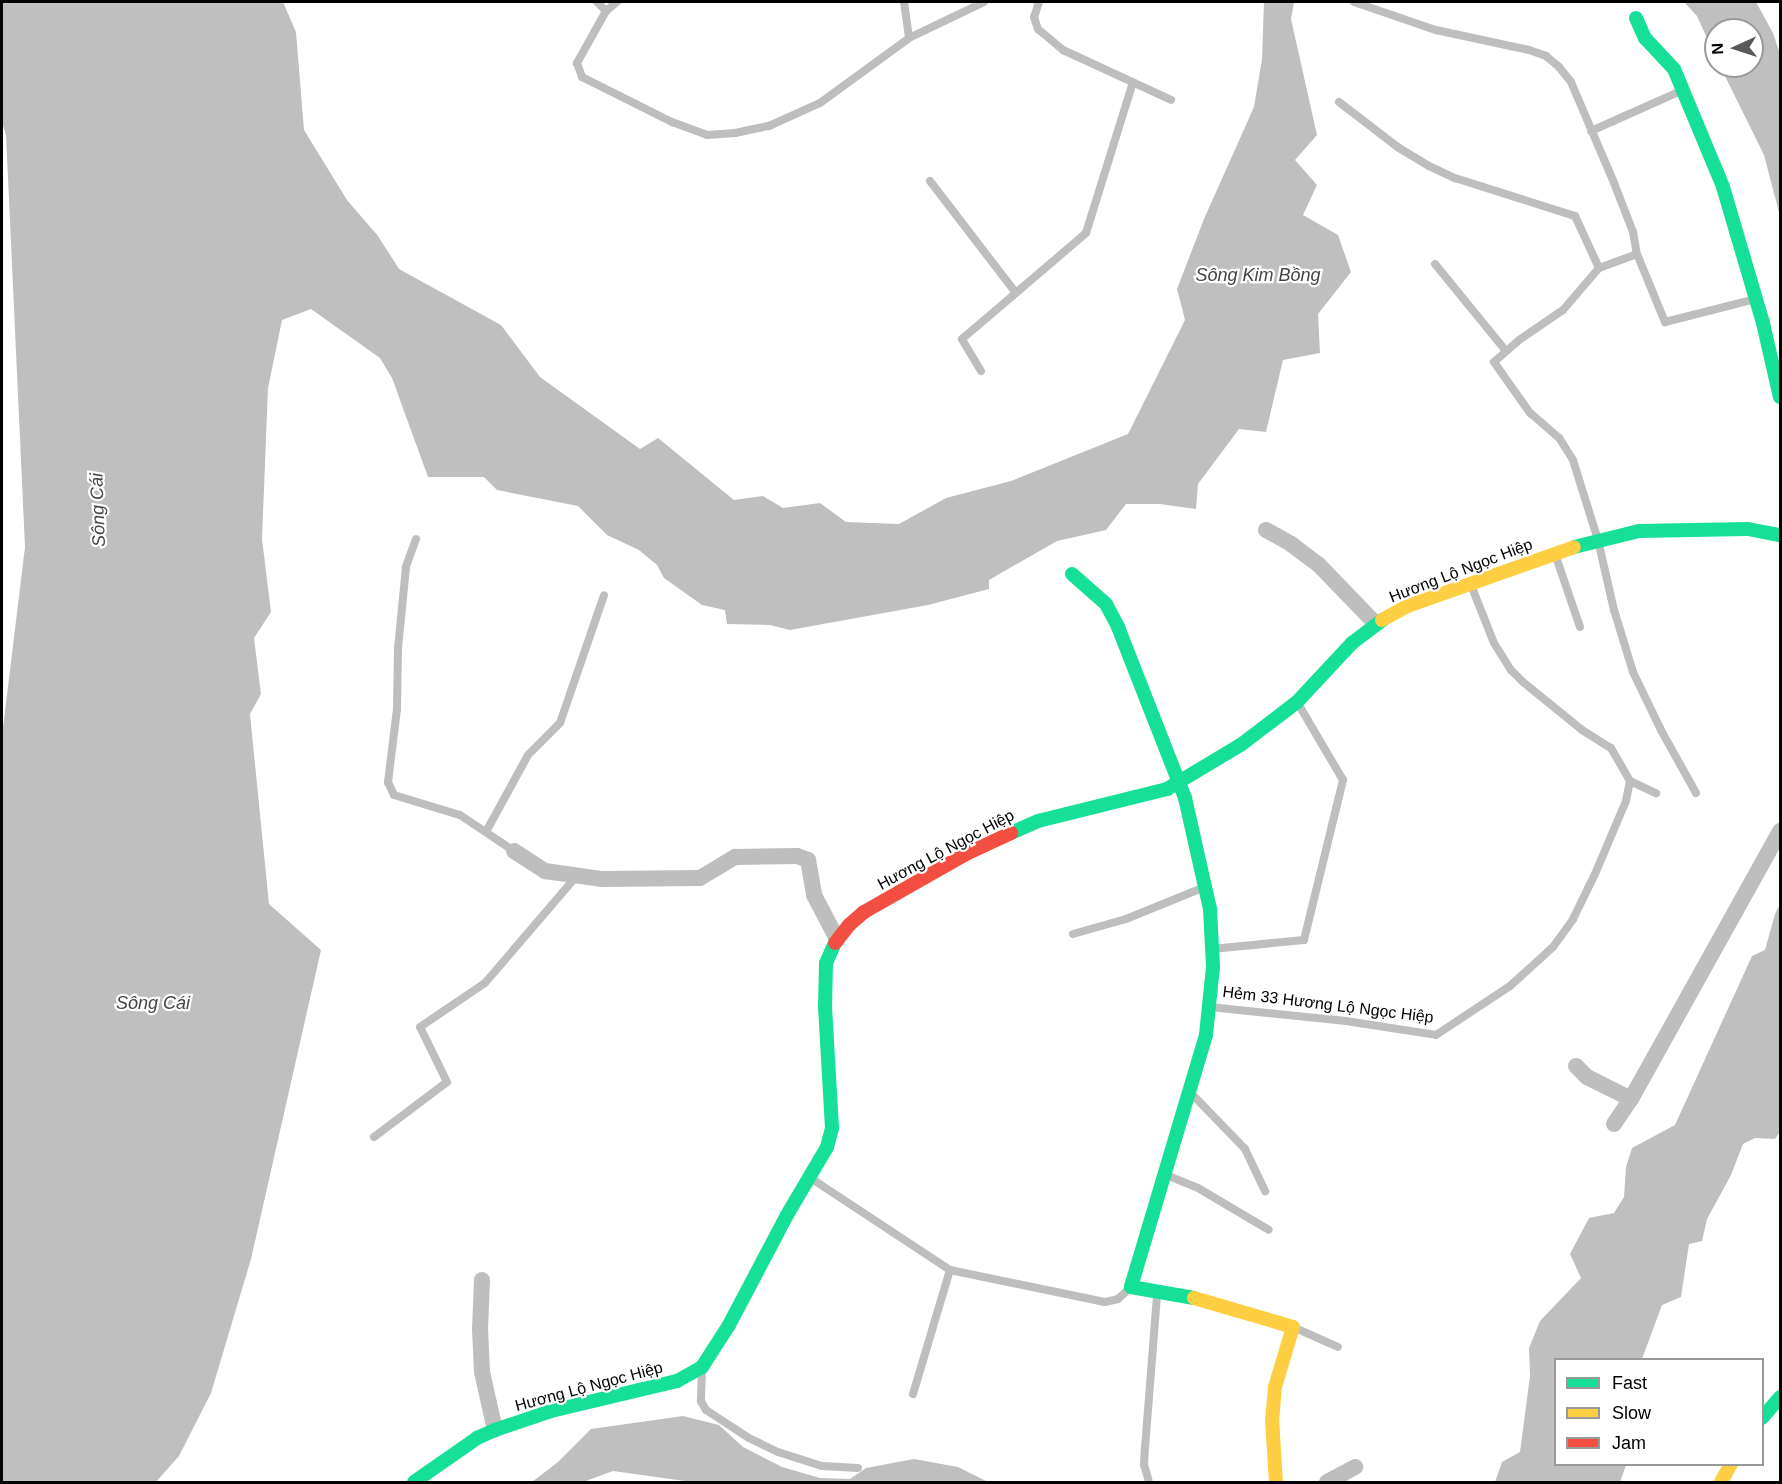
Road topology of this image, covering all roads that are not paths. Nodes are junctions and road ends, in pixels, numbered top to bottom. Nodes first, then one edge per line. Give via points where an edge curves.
1 (597, 2) edge
2 (617, 2) edge
3 (904, 2) edge
4 (984, 2) edge
5 (1040, 2) edge
6 (1354, 2) edge
7 (606, 10) junction
8 (1636, 18) dead end
9 (909, 38) junction
10 (1133, 82) junction
11 (1684, 90) junction
12 (1171, 100) dead end
13 (1339, 102) dead end
14 (1591, 131) junction
15 (930, 181) dead end
16 (1636, 254) junction
17 (1435, 264) dead end
18 (1599, 268) junction
19 (1016, 293) junction
20 (1756, 299) junction
21 (1506, 351) junction
22 (981, 370) dead end
23 (1780, 397) edge
24 (1266, 530) dead end
25 (1780, 535) edge
26 (416, 539) dead end
27 (1598, 540) junction
28 (1554, 553) junction
29 (1072, 574) dead end
30 (1470, 582) junction
31 (604, 595) dead end
32 (1376, 624) junction
33 (1581, 627) dead end
34 (1297, 702) junction
35 (1179, 781) junction
36 (1630, 781) junction
37 (1656, 793) dead end
38 (1696, 793) dead end
39 (487, 830) junction
40 (1780, 831) edge
41 (514, 851) joint
42 (576, 877) junction
43 (1206, 886) junction
44 (1073, 934) dead end
45 (837, 939) junction
46 (1212, 949) junction
47 (1209, 1007) junction
48 (1576, 1066) dead end
49 (1190, 1092) junction
50 (1631, 1099) junction
51 (1614, 1124) dead end
52 (374, 1137) dead end
53 (1166, 1175) junction
54 (809, 1177) junction
55 (1265, 1191) dead end
56 (1269, 1230) dead end
57 (950, 1270) junction
58 (482, 1281) dead end
59 (1131, 1287) junction
60 (1158, 1290) junction
61 (1293, 1327) junction
62 (1338, 1347) dead end
63 (702, 1367) junction
64 (913, 1394) dead end
65 (1780, 1398) edge
66 (1764, 1416) edge
67 (495, 1430) junction
68 (1730, 1466) edge
69 (1355, 1467) dead end
70 (858, 1468) dead end
71 (414, 1482) edge
72 (1149, 1482) edge
73 (1276, 1482) edge
74 (1327, 1482) edge
75 (1721, 1482) edge

1 - 7 lane
2 - 7 lane
3 - 9 lane
4 - 9 lane
5 - 10 lane via 1034,17 1038,29 1063,50
6 - 14 lane via 1436,30 1546,56 1570,82
7 - 9 lane via 577,63 582,77 707,135 735,134 769,126 819,104
8 - 11 street via 1645,38 1674,69
10 - 12 lane
10 - 19 lane via 1086,233
11 - 14 lane
11 - 20 street via 1723,187
13 - 18 lane via 1429,166 1575,216
14 - 16 lane via 1633,232
15 - 19 lane
16 - 18 lane
16 - 20 lane via 1665,322
17 - 21 lane
18 - 21 lane via 1563,310
19 - 22 lane via 962,339
20 - 23 street
21 - 27 lane via 1494,362 1530,413 1553,432 1572,460
24 - 32 street via 1318,564
25 - 27 street, Hương Lộ Ngọc Hiệp via 1748,529 1687,529 1639,531
26 - 39 lane via 406,567 388,782 394,795 460,814
27 - 28 street, Hương Lộ Ngọc Hiệp
27 - 38 lane via 1633,672
28 - 30 street, Hương Lộ Ngọc Hiệp
28 - 33 lane
29 - 35 street via 1106,604 1118,627
30 - 32 street, Hương Lộ Ngọc Hiệp via 1405,607
30 - 36 lane via 1494,643 1511,670 1582,730 1611,748
31 - 39 lane via 560,723 528,755
32 - 34 street, Hương Lộ Ngọc Hiệp via 1352,643
34 - 35 street, Hương Lộ Ngọc Hiệp via 1242,744
34 - 46 lane via 1343,780 1304,940
35 - 43 street
35 - 45 street, Hương Lộ Ngọc Hiệp via 1150,794 1038,821 966,854 864,912
36 - 37 lane
36 - 47 lane, Hẻm 33 Hương Lộ Ngọc Hiệp via 1626,801 1595,874 1553,947 1510,986 1436,1035
39 - 41 lane
40 - 50 street
41 - 42 street via 545,871
42 - 45 street via 700,878 735,857 797,856 808,860 814,894
42 - 52 lane via 485,983 420,1026 447,1082
43 - 44 lane via 1126,919
43 - 46 street
45 - 54 street, Hương Lộ Ngọc Hiệp via 826,963 825,985 832,1128 827,1147
46 - 47 street
47 - 49 street via 1204,1044
48 - 50 street via 1587,1077
49 - 53 street
49 - 55 lane via 1245,1149
50 - 51 street
53 - 56 lane via 1198,1188
53 - 59 street
54 - 57 lane
54 - 63 street, Hương Lộ Ngọc Hiệp
57 - 59 lane via 1105,1302 1118,1299
57 - 64 lane
58 - 67 street via 482,1372
59 - 60 street
60 - 61 street
60 - 72 lane via 1144,1465
61 - 62 lane
61 - 73 street via 1275,1387 1272,1419
63 - 67 street, Hương Lộ Ngọc Hiệp via 677,1381 551,1411
63 - 70 lane via 701,1401 706,1410 778,1452 822,1466
65 - 66 street
67 - 71 street, Hương Lộ Ngọc Hiệp
68 - 75 street
69 - 74 street

